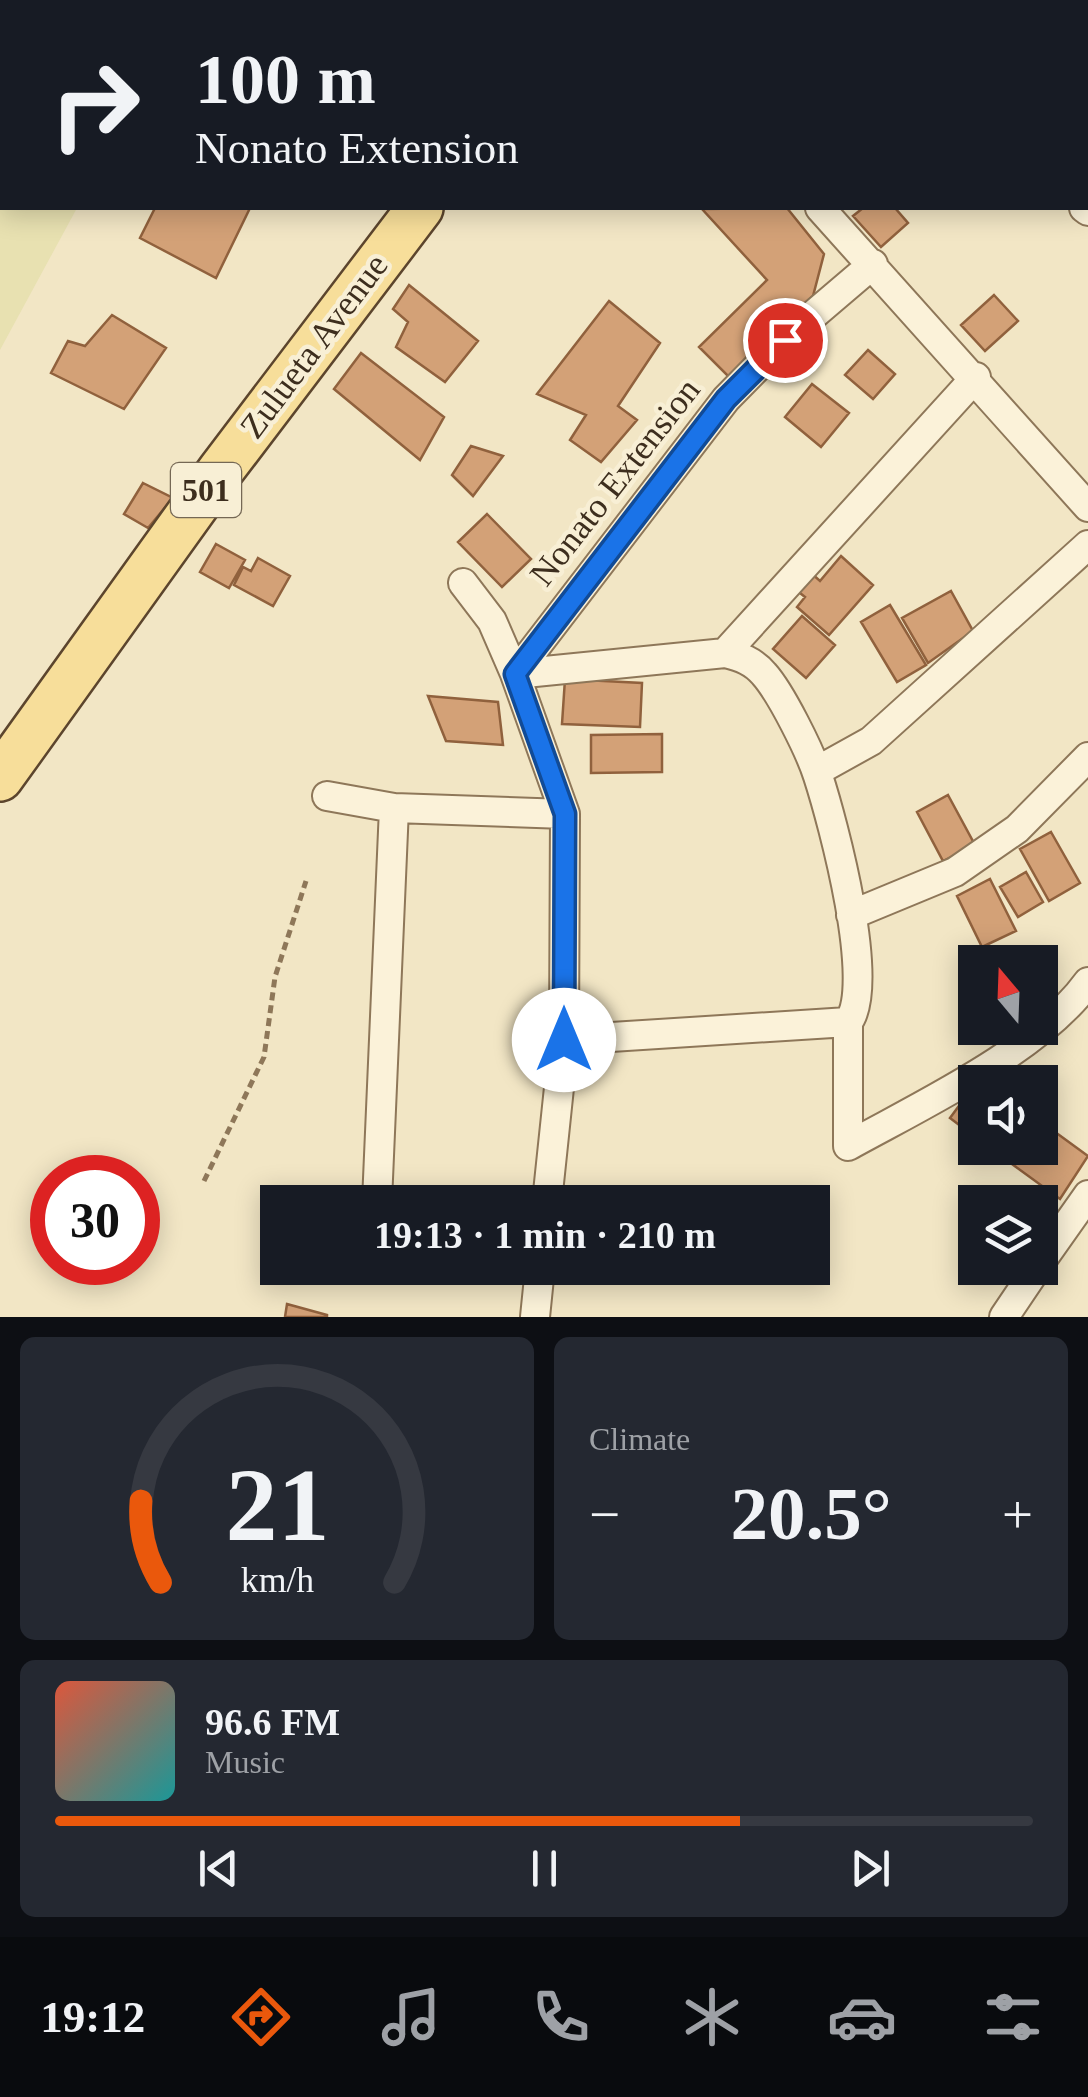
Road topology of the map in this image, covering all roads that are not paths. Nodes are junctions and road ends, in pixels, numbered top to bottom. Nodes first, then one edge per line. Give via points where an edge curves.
1 (418, 210) edge
2 (822, 210) edge
3 (873, 264) junction
4 (976, 376) junction
5 (1088, 507) edge
6 (1088, 544) edge
7 (463, 582) dead end
8 (725, 653) junction
9 (515, 674) junction
10 (1088, 757) edge
11 (817, 771) junction
12 (0, 778) edge
13 (327, 796) dead end
14 (394, 808) junction
15 (565, 814) junction
16 (852, 915) junction
17 (1088, 982) edge
18 (848, 1022) junction
19 (564, 1040) junction
20 (378, 1185) edge
21 (549, 1185) edge
22 (1088, 1194) edge
23 (1058, 1237) edge
24 (538, 1285) edge
25 (1025, 1285) edge
26 (535, 1317) edge
27 (1004, 1317) edge

1 - 12 main road, Zulueta Avenue / 501
2 - 3 street
3 - 4 street
3 - 9 street, Nonato Extension via 726,399
4 - 5 street
4 - 8 street
6 - 11 street via 871,740
7 - 9 street via 492,621
8 - 9 street
8 - 11 street via 746,658 766,676
9 - 15 street
10 - 16 street via 1017,829 955,872
11 - 16 street
13 - 14 street
14 - 15 street
14 - 20 street
15 - 19 street
16 - 18 street via 857,1010
17 - 18 street via 1068,1010 960,1084 848,1146
18 - 19 street
19 - 21 street
22 - 23 street
24 - 26 street
25 - 27 street

